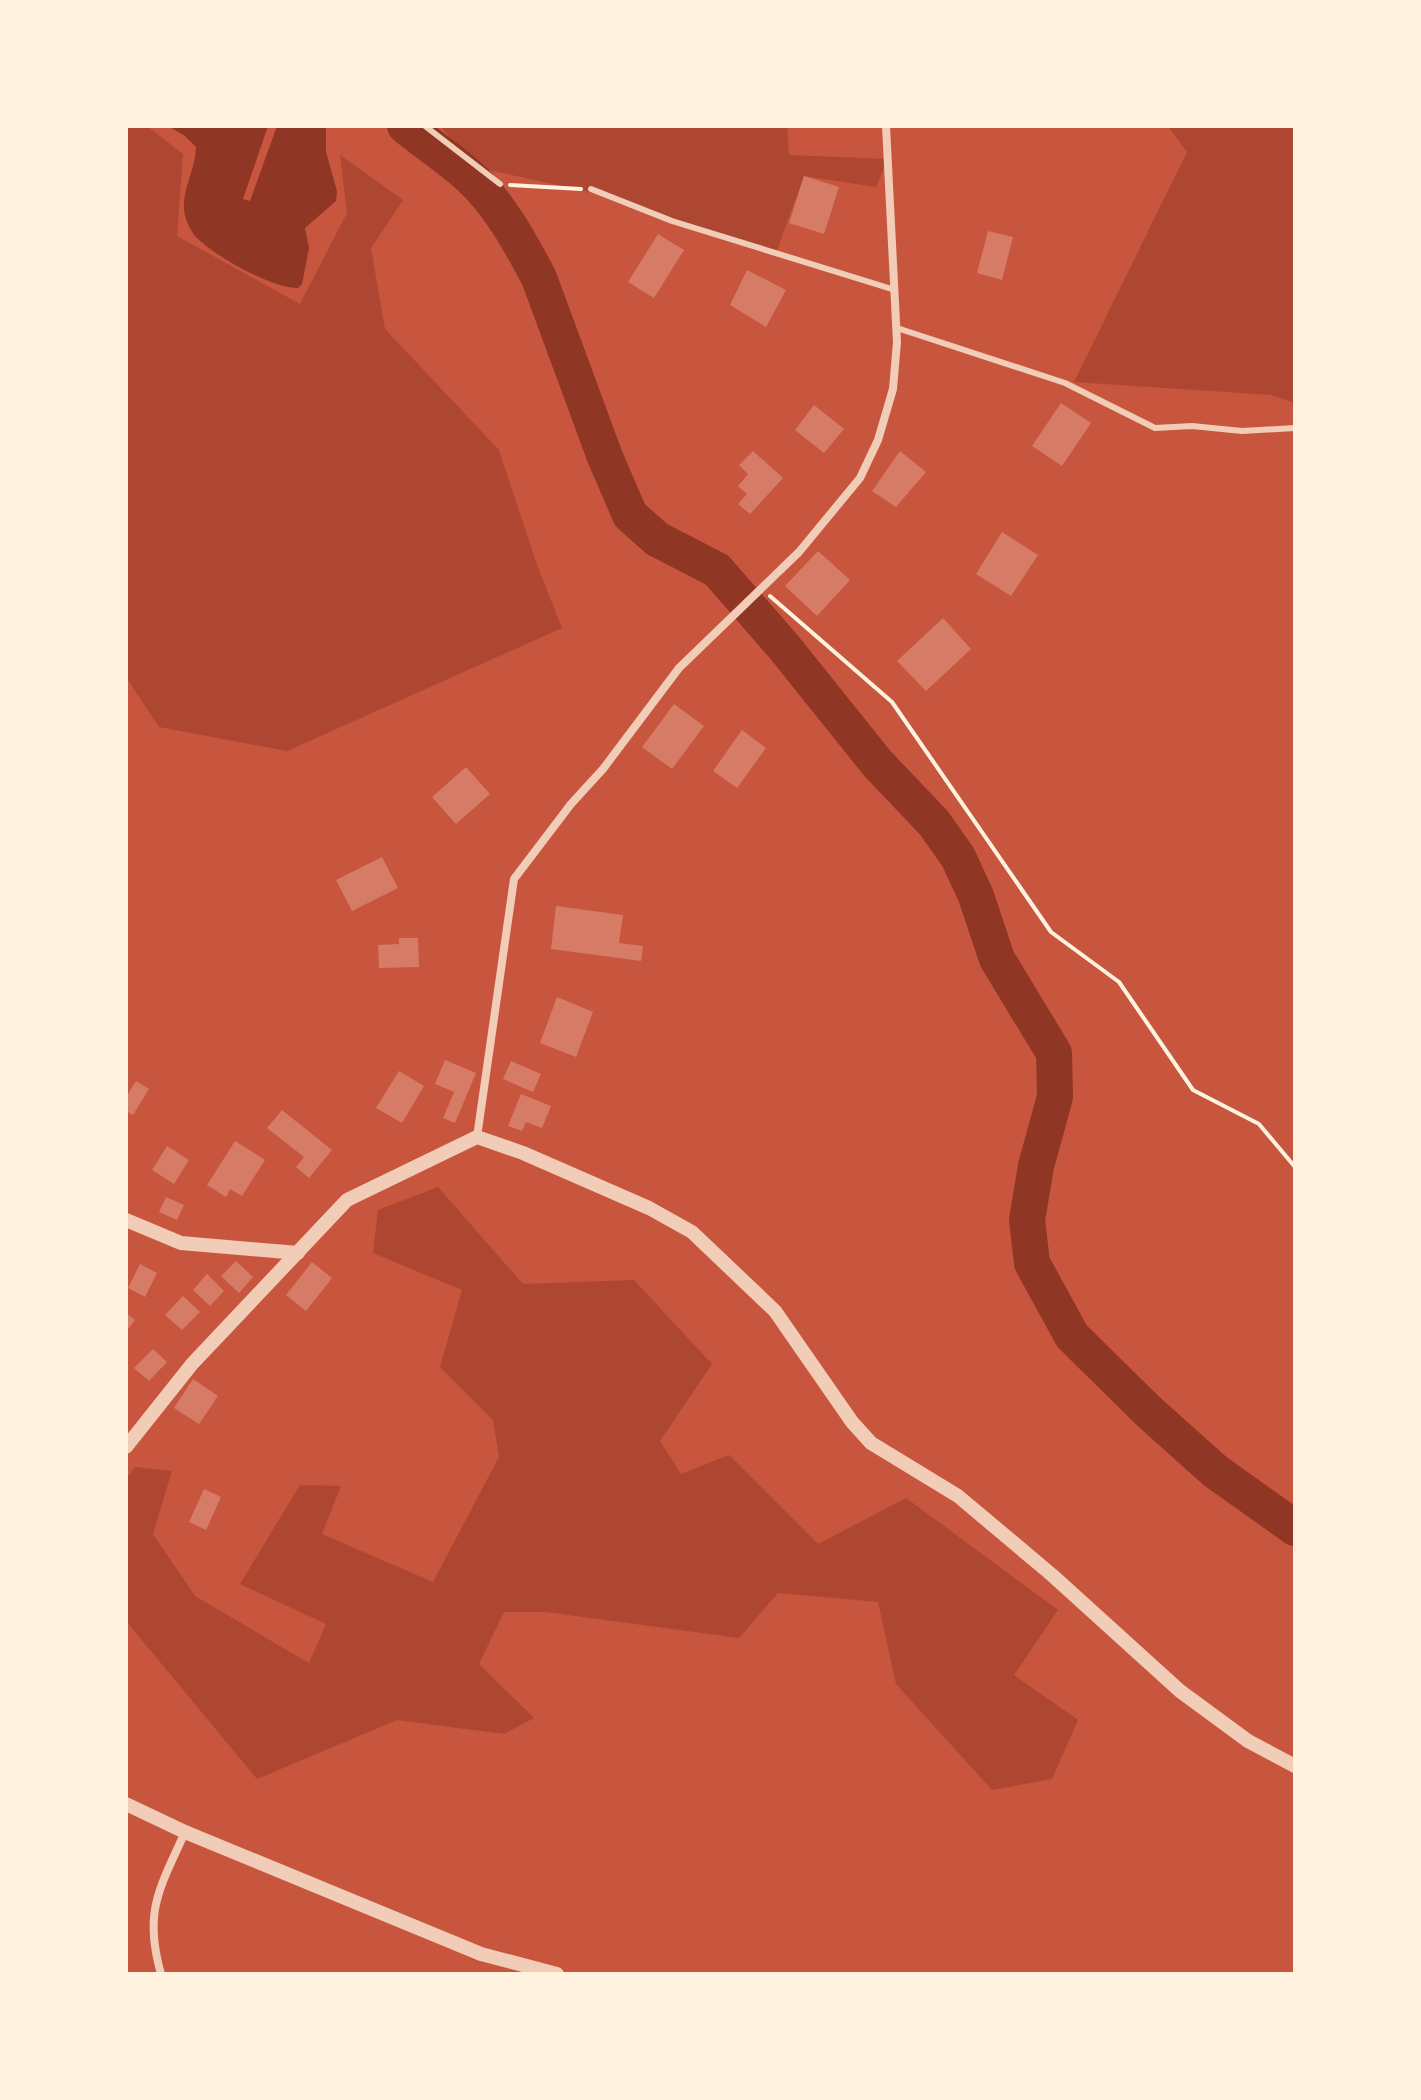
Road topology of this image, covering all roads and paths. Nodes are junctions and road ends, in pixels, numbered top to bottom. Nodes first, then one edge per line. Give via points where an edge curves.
1 (425, 126) edge
2 (886, 126) edge
3 (500, 184) joint
4 (591, 189) joint
5 (895, 290) junction
6 (897, 328) junction
7 (1295, 428) edge
8 (762, 590) junction
9 (477, 1137) junction
10 (1295, 1167) edge
11 (126, 1220) edge
12 (298, 1253) junction
13 (126, 1447) edge
14 (1295, 1766) edge
15 (126, 1804) edge
16 (185, 1832) junction
17 (161, 1974) edge
18 (557, 1974) edge

1 - 3 lane
2 - 5 street
3 - 4 path
4 - 5 lane via 672,221
5 - 6 street
6 - 7 lane via 1065,383 1155,428
6 - 8 street via 893,389 860,478
8 - 9 street via 679,668 514,879
8 - 10 path via 892,702 1051,932 1119,982 1193,1090 1259,1124
9 - 12 street via 347,1200
9 - 14 street via 649,1208 692,1232 775,1311 871,1443 958,1496 1180,1691 1248,1741
11 - 12 street via 181,1243
12 - 13 street via 192,1364
15 - 16 street
16 - 17 street via 154,1902 153,1944
16 - 18 street via 481,1954

